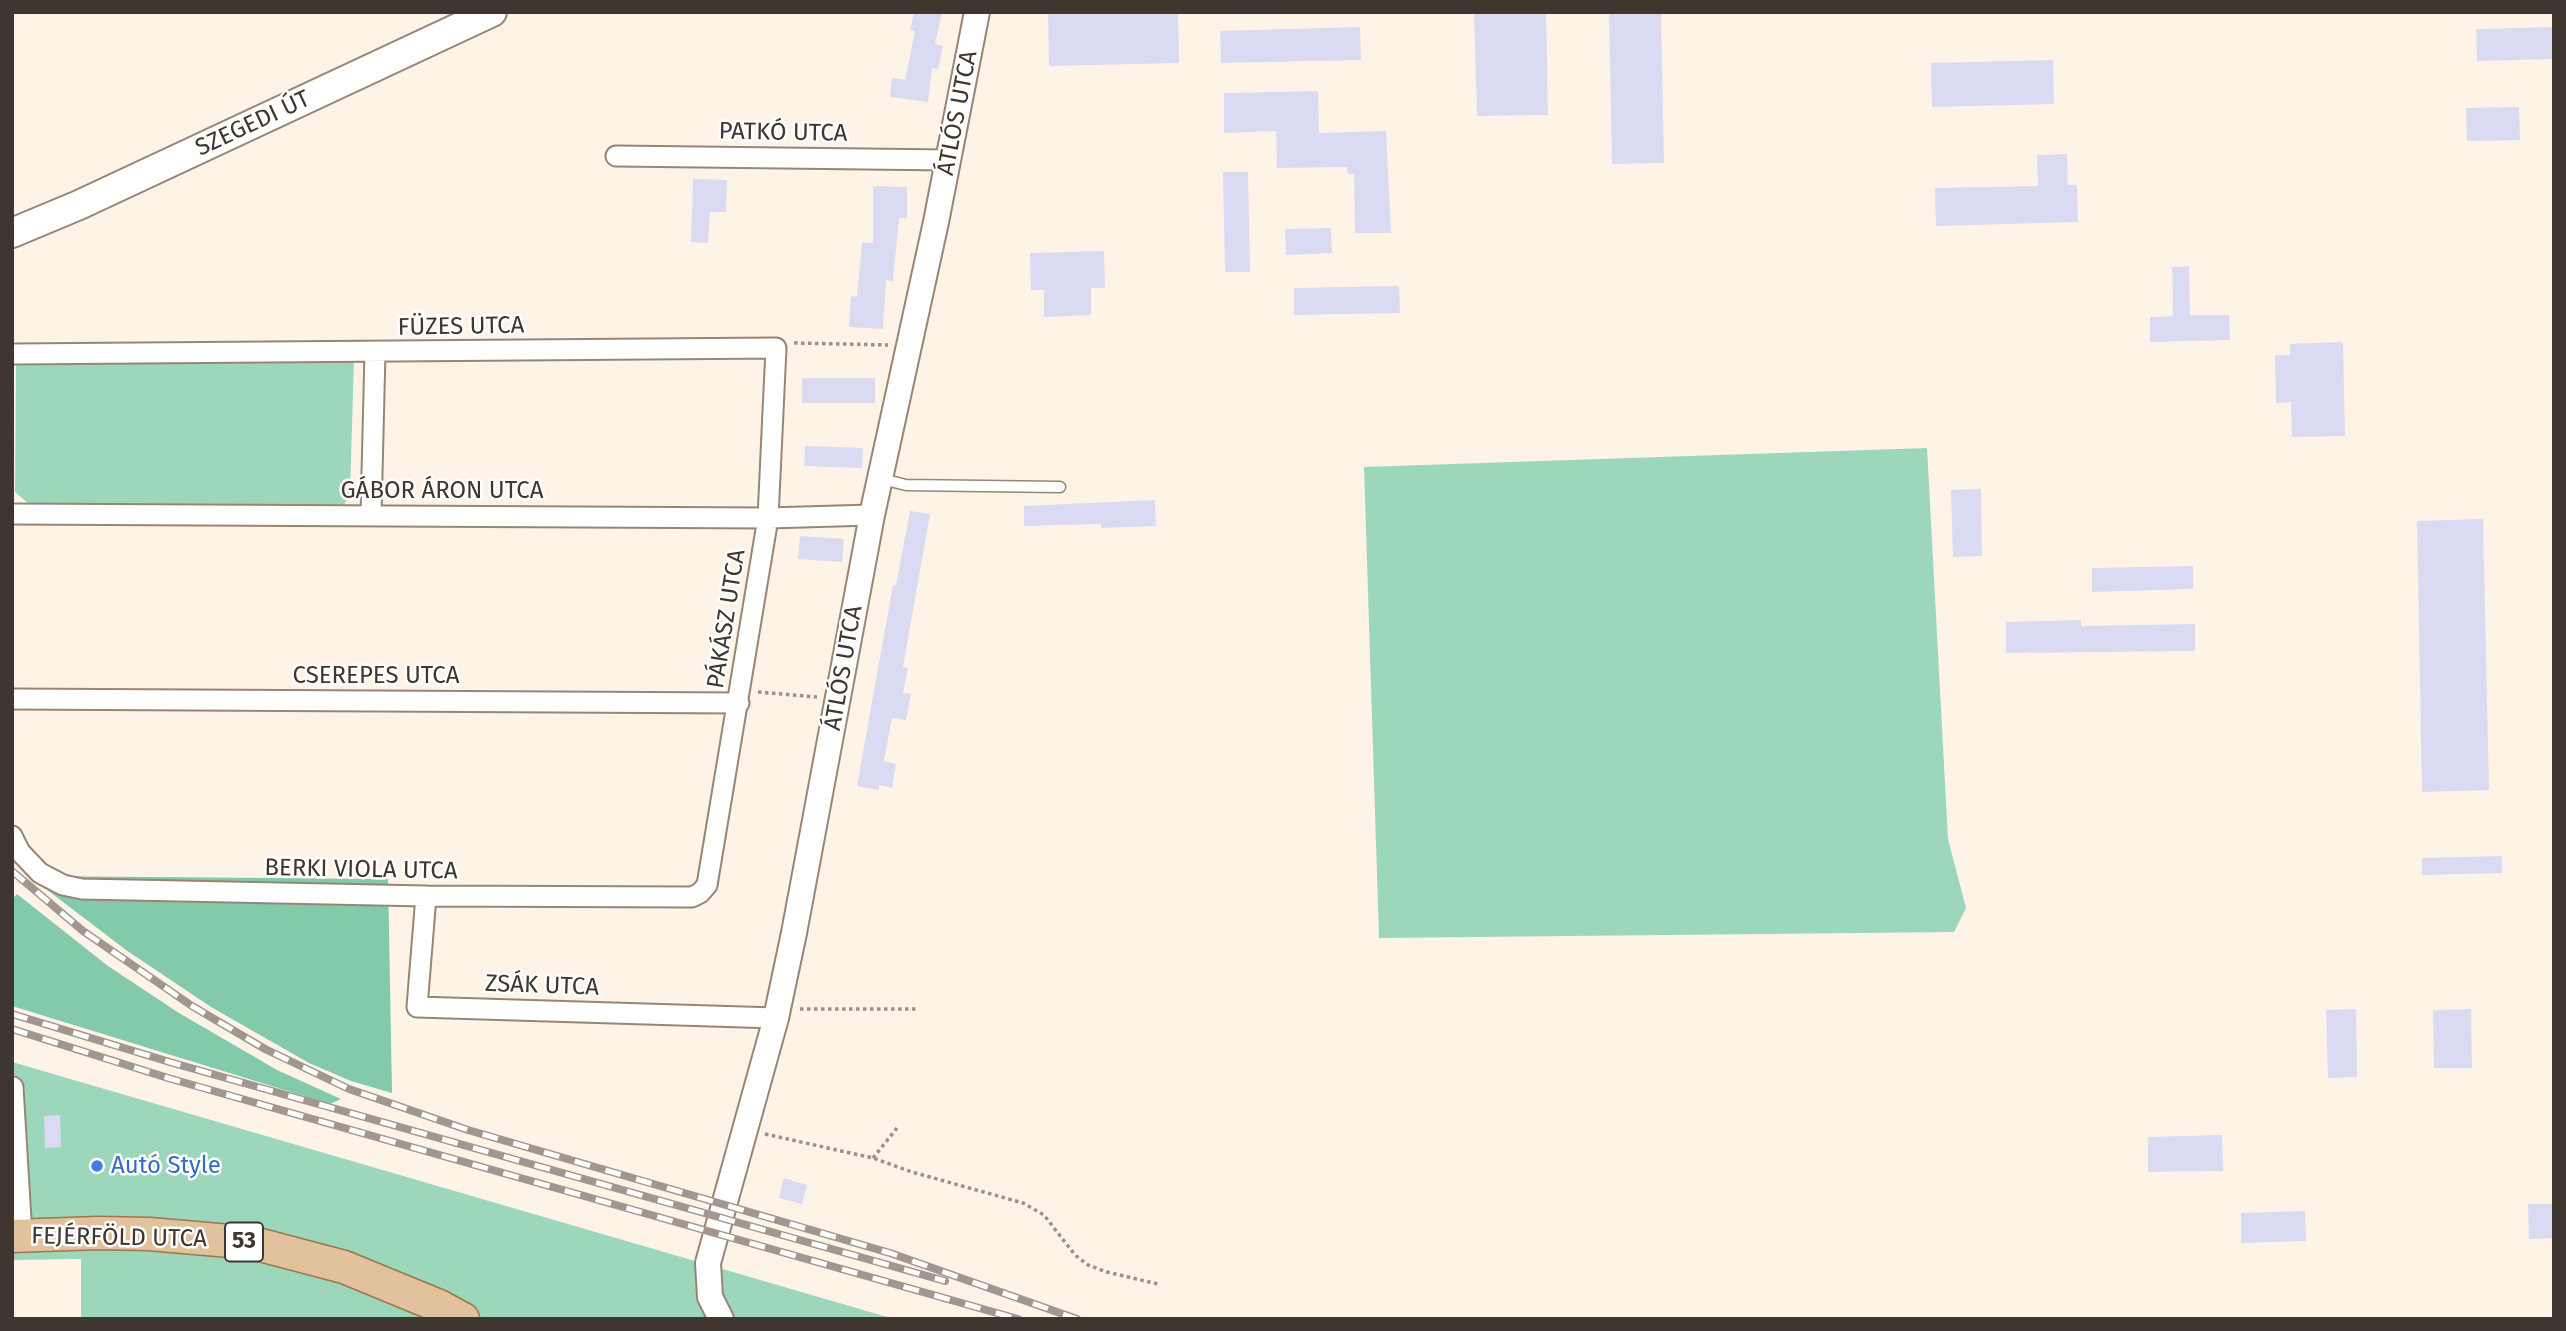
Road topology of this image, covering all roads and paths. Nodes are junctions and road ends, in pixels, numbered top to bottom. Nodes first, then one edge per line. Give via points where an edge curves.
1 (492, 12) edge
2 (977, 12) edge
3 (616, 156) dead end
4 (949, 160) junction
5 (12, 233) edge
6 (908, 346) junction
7 (776, 348) junction
8 (374, 352) junction
9 (12, 354) edge
10 (881, 479) junction
11 (1060, 487) dead end
12 (12, 514) edge
13 (371, 515) junction
14 (872, 516) junction
15 (768, 518) junction
16 (739, 697) junction
17 (839, 698) junction
18 (12, 699) edge
19 (12, 836) edge
20 (700, 893) joint
21 (426, 896) junction
22 (919, 1009) dead end
23 (776, 1014) junction
24 (13, 1087) edge
25 (897, 1128) dead end
26 (746, 1129) junction
27 (873, 1158) junction
28 (17, 1236) edge
29 (1158, 1284) dead end
30 (463, 1319) edge
31 (721, 1319) edge

1 - 5 main road, SZEGEDI ÚT
2 - 4 street, ÁTLÓS UTCA
3 - 4 street, PATKÓ UTCA
4 - 6 street, ÁTLÓS UTCA
6 - 7 path via 784,343
6 - 10 street, ÁTLÓS UTCA
7 - 8 street, FÜZES UTCA
7 - 15 street, PÁKÁSZ UTCA
8 - 9 street, FÜZES UTCA
8 - 13 street
10 - 11 lane via 906,485
10 - 14 street, ÁTLÓS UTCA
12 - 13 street, GÁBOR ÁRON UTCA
13 - 15 street, GÁBOR ÁRON UTCA
14 - 15 street, GÁBOR ÁRON UTCA
14 - 17 street, ÁTLÓS UTCA
15 - 16 street, PÁKÁSZ UTCA
16 - 17 path
16 - 18 street, CSEREPES UTCA
16 - 20 street, PÁKÁSZ UTCA via 707,885
17 - 23 street, ÁTLÓS UTCA
19 - 21 street, BERKI VIOLA UTCA via 28,862 49,878 82,889
20 - 21 street, BERKI VIOLA UTCA via 692,897
21 - 23 street, ZSÁK UTCA via 417,1007
22 - 23 path
23 - 26 street, ÁTLÓS UTCA
24 - 28 street
25 - 27 path
26 - 27 path
26 - 31 street, ÁTLÓS UTCA via 708,1263 710,1297
27 - 29 path via 1023,1203 1044,1215 1088,1265
28 - 30 main road, FEJÉRFÖLD UTCA / 53 via 149,1234 253,1243 344,1267

